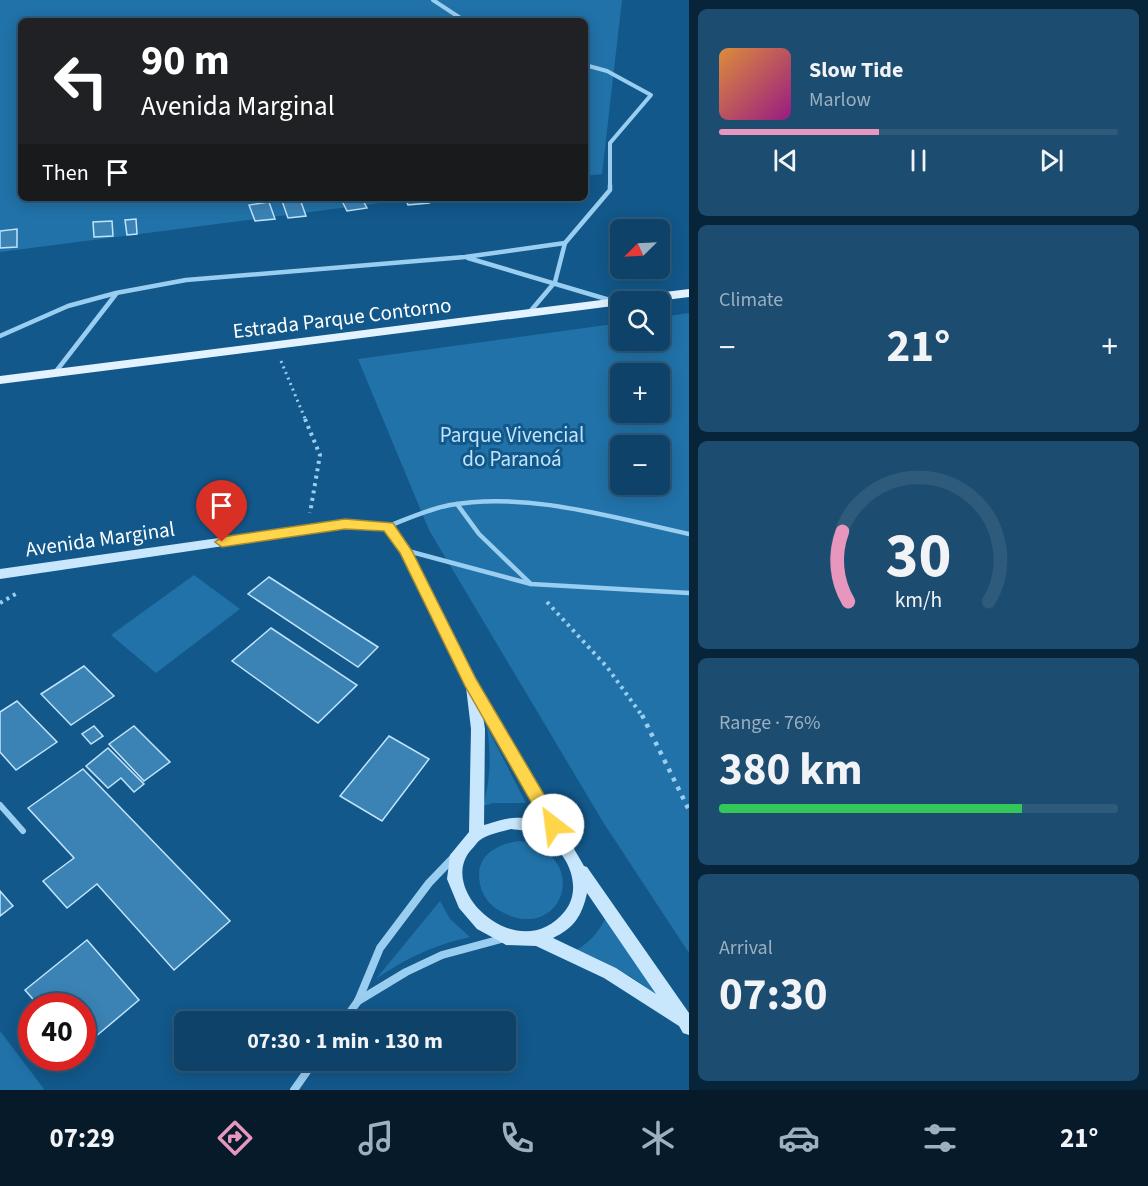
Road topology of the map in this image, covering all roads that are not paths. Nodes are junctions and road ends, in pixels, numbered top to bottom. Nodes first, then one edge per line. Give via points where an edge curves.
1 (432, 0) edge
2 (460, 18) edge
3 (588, 66) edge
4 (565, 243) junction
5 (465, 257) junction
6 (555, 282) junction
7 (116, 293) junction
8 (689, 293) edge
9 (670, 295) edge
10 (610, 300) edge
11 (610, 303) edge
12 (528, 314) junction
13 (0, 336) edge
14 (54, 374) junction
15 (0, 380) edge
16 (457, 504) junction
17 (388, 527) junction
18 (689, 534) edge
19 (406, 551) junction
20 (0, 574) edge
21 (531, 584) junction
22 (689, 593) edge
23 (470, 682) junction
24 (0, 806) edge
25 (23, 831) dead end
26 (476, 834) junction
27 (565, 845) junction
28 (460, 850) junction
29 (578, 866) junction
30 (510, 937) junction
31 (536, 938) junction
32 (358, 1001) junction
33 (351, 1011) edge
34 (688, 1025) edge
35 (307, 1071) edge
36 (294, 1090) edge

1 - 2 street
3 - 4 street via 607,71 651,95 610,143 610,190
4 - 5 street
4 - 6 street
5 - 6 street
5 - 7 street via 186,280
6 - 10 street
6 - 12 street
7 - 13 street via 68,306
7 - 14 street
8 - 9 main road, Estrada Parque Contorno
11 - 12 main road, Estrada Parque Contorno
12 - 14 main road, Estrada Parque Contorno
14 - 15 main road, Estrada Parque Contorno
16 - 17 lane
16 - 18 lane via 507,502 565,507
16 - 21 lane via 479,534
17 - 19 street
17 - 20 street, Avenida Marginal via 345,524
19 - 21 lane
19 - 23 street
21 - 22 lane
23 - 26 street via 478,729
23 - 27 street
24 - 25 lane
26 - 27 street via 492,825 531,825
26 - 28 street
27 - 29 street
28 - 30 street via 455,884 461,902 490,930
28 - 32 street via 429,883 380,948
29 - 31 street via 582,884 570,919 555,931
29 - 34 street
30 - 31 street
30 - 32 street via 442,955
31 - 34 street via 610,973
32 - 33 street
35 - 36 street

